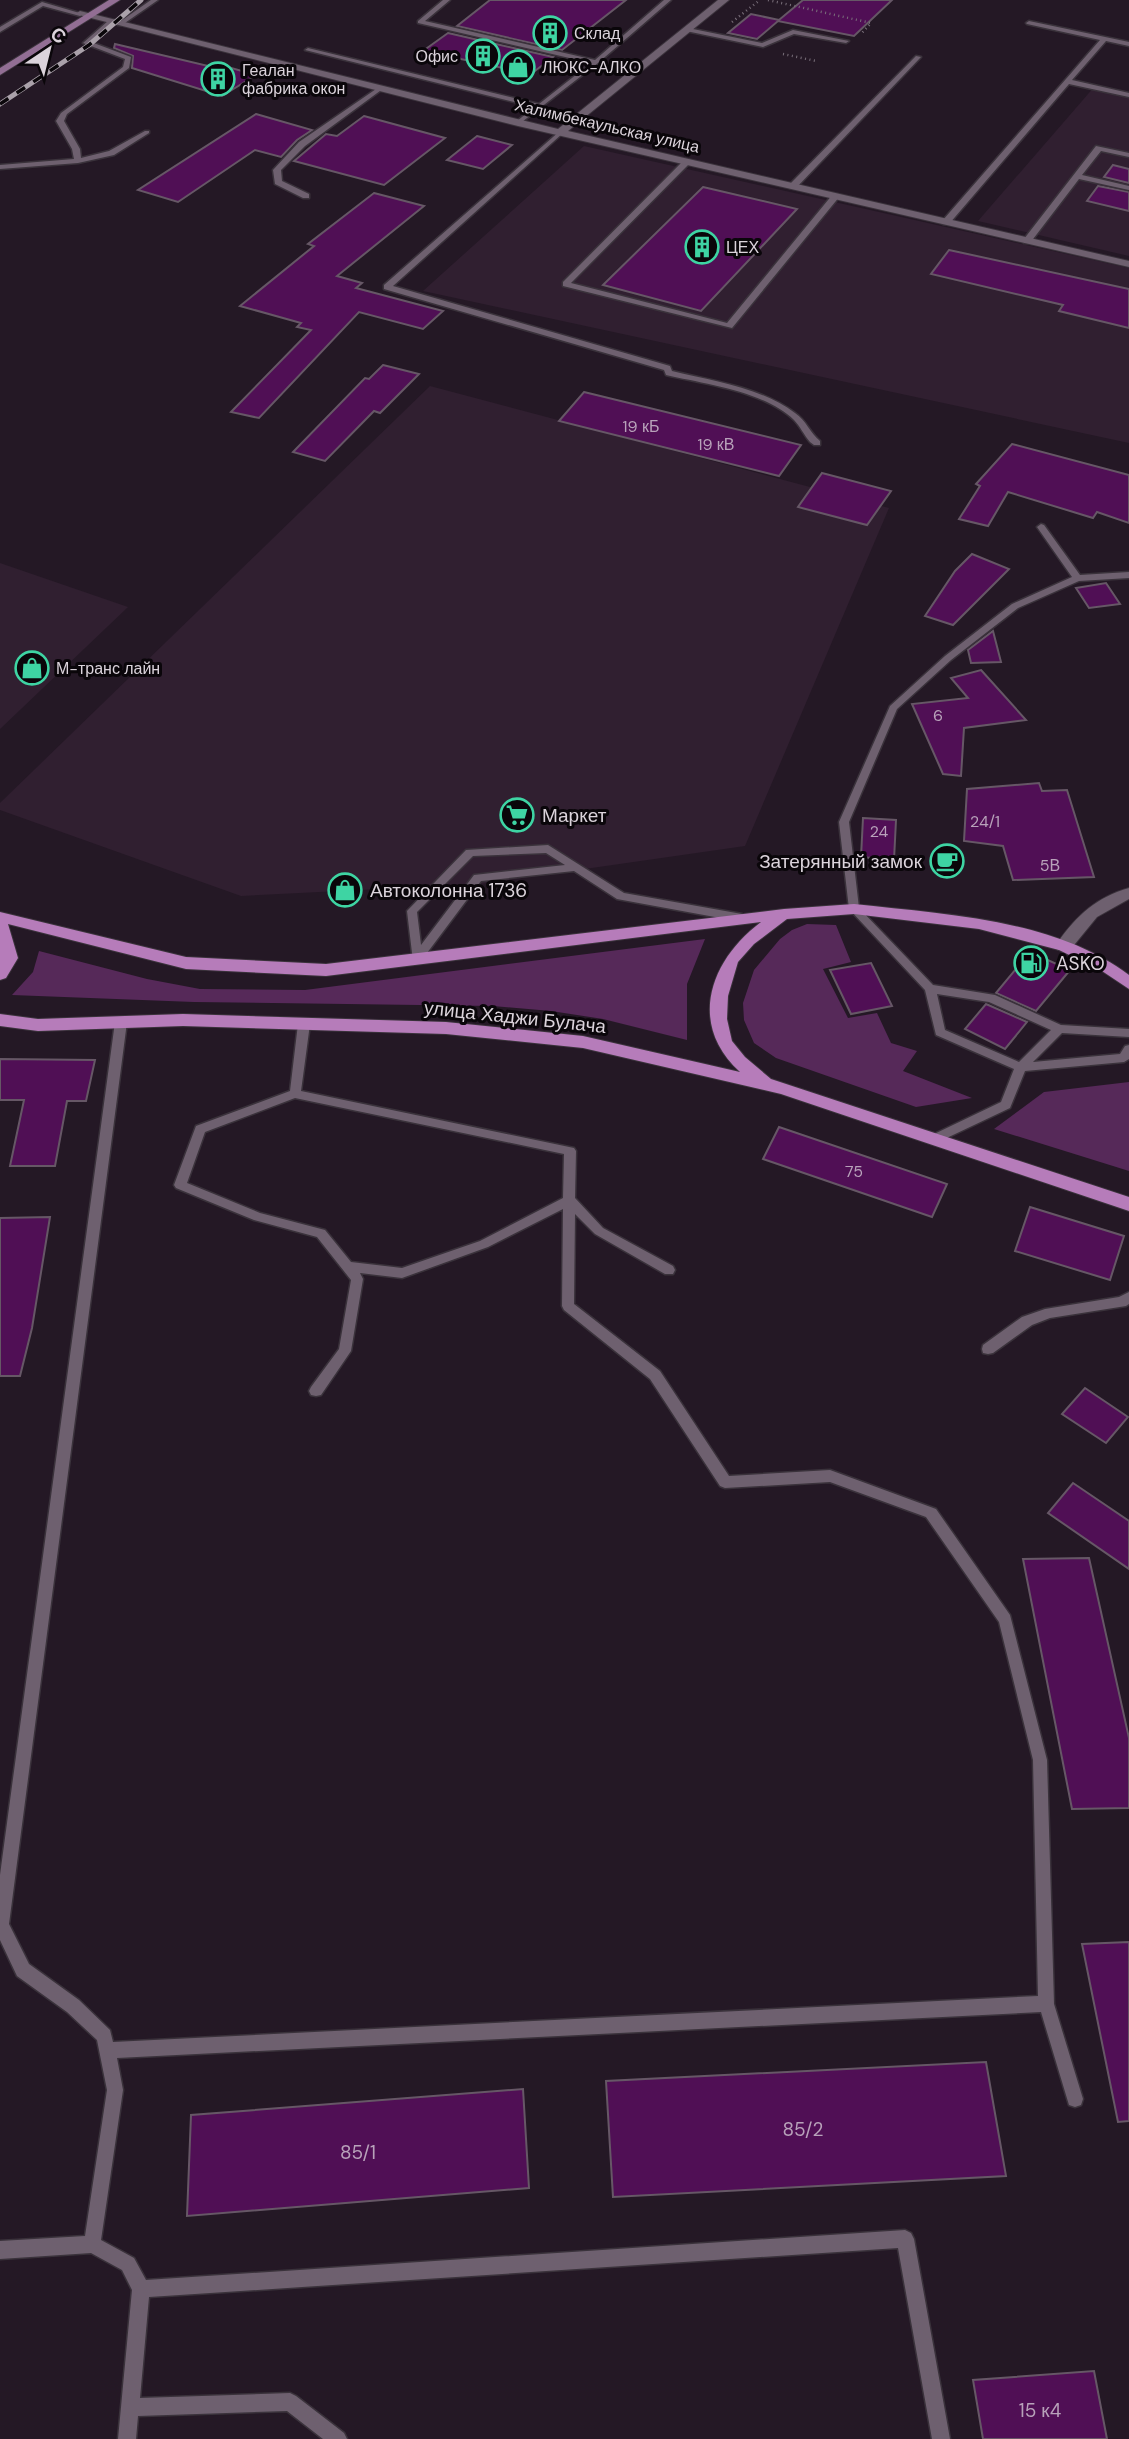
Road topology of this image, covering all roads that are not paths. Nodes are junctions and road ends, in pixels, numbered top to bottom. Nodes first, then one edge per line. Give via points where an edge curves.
1 (100, 0) edge
2 (115, 0) edge
3 (155, 0) edge
4 (447, 0) edge
5 (668, 0) edge
6 (724, 0) edge
7 (46, 2) edge
8 (85, 15) junction
9 (115, 23) junction
10 (1029, 23) dead end
11 (0, 30) edge
12 (688, 30) junction
13 (1104, 38) junction
14 (846, 41) road end
15 (1129, 44) edge
16 (308, 50) dead end
17 (918, 57) dead end
18 (596, 62) junction
19 (0, 63) edge
20 (0, 72) edge
21 (1067, 81) junction
22 (381, 88) junction
23 (1129, 94) edge
24 (540, 106) junction
25 (518, 123) junction
26 (147, 132) dead end
27 (561, 132) junction
28 (1129, 155) edge
29 (688, 161) junction
30 (78, 162) junction
31 (0, 167) edge
32 (1077, 176) junction
33 (793, 186) junction
34 (1129, 188) edge
35 (306, 196) dead end
36 (836, 196) junction
37 (946, 222) junction
38 (1027, 241) junction
39 (1129, 264) edge
40 (817, 443) dead end
41 (1041, 527) dead end
42 (1129, 575) edge
43 (1077, 578) junction
44 (577, 867) junction
45 (1129, 893) edge
46 (854, 909) junction
47 (784, 914) junction
48 (0, 917) edge
49 (743, 919) junction
50 (0, 924) edge
51 (1064, 946) junction
52 (416, 958) junction
53 (0, 974) edge
54 (1129, 983) edge
55 (930, 989) junction
56 (0, 1020) edge
57 (121, 1022) junction
58 (304, 1024) junction
59 (1059, 1029) junction
60 (1129, 1033) edge
61 (1129, 1049) edge
62 (1021, 1067) junction
63 (783, 1088) junction
64 (295, 1094) junction
65 (934, 1139) junction
66 (570, 1200) junction
67 (1129, 1204) edge
68 (348, 1267) junction
69 (669, 1270) dead end
70 (1129, 1297) edge
71 (988, 1349) dead end
72 (316, 1391) dead end
73 (1045, 2004) junction
74 (107, 2050) junction
75 (1075, 2099) dead end
76 (92, 2244) junction
77 (0, 2250) edge
78 (141, 2289) junction
79 (130, 2407) junction
80 (127, 2439) edge
81 (338, 2439) edge
82 (941, 2439) edge

1 - 8 main road
2 - 8 main road
3 - 9 lane
4 - 18 lane via 420,22
5 - 18 lane
6 - 12 street
7 - 8 lane
7 - 11 lane
8 - 9 street, Халимбекаульская улица
8 - 19 main road
8 - 20 main road
9 - 22 street, Халимбекаульская улица
9 - 30 lane via 86,43 123,55 130,62 64,113 60,121
10 - 13 lane
12 - 14 lane via 763,45 793,32
12 - 27 street
13 - 15 lane
13 - 21 lane
16 - 24 lane
17 - 33 lane
18 - 24 lane
21 - 23 lane
21 - 37 lane
22 - 25 street, Халимбекаульская улица
22 - 35 lane via 302,144 277,170 278,182
24 - 25 lane
25 - 27 street, Халимбекаульская улица
26 - 30 lane via 111,153
27 - 29 street, Халимбекаульская улица
27 - 40 lane via 387,287 773,401 794,416
28 - 32 lane via 1099,149
29 - 33 street, Халимбекаульская улица
29 - 36 lane via 566,284 729,326
30 - 31 lane
32 - 34 lane
32 - 38 lane
33 - 36 street, Халимбекаульская улица
36 - 37 street, Халимбекаульская улица
37 - 38 street, Халимбекаульская улица
38 - 39 street, Халимбекаульская улица
41 - 43 lane
42 - 43 lane
43 - 46 lane via 1015,606 893,708 844,822
44 - 49 lane via 621,896
44 - 52 lane via 478,878
44 - 52 lane via 548,849 470,853 412,911
45 - 51 street via 1104,901 1082,919
46 - 47 main road
46 - 51 main road via 979,924
46 - 55 lane
47 - 49 main road
47 - 63 main road via 731,959 722,982 720,1015 722,1037 734,1054 751,1073
48 - 52 main road via 186,963 326,970
49 - 52 main road
50 - 53 main road via 10,958
51 - 54 main road via 1108,967
55 - 59 lane via 991,998
55 - 62 lane via 940,1032
56 - 57 main road, улица Хаджи Булача via 37,1025
57 - 58 main road, улица Хаджи Булача
57 - 74 lane via 1,1925 23,1970 73,2006 104,2036
58 - 63 main road, улица Хаджи Булача via 446,1028 583,1042
58 - 64 lane
59 - 60 lane
59 - 62 lane
61 - 62 lane via 1124,1058
62 - 65 lane via 1006,1105
63 - 65 main road, улица Хаджи Булача
64 - 66 lane via 570,1151
64 - 68 lane via 200,1129 180,1185 258,1216 321,1233
65 - 67 main road, улица Хаджи Булача
66 - 68 lane via 484,1244 402,1273
66 - 69 lane via 599,1231
66 - 73 lane via 568,1306 655,1375 725,1482 830,1476 931,1513 1005,1619 1040,1760
68 - 72 lane via 357,1279 345,1351
70 - 71 lane via 1027,1321
73 - 74 lane
73 - 75 lane
74 - 76 lane via 115,2090
76 - 77 lane
76 - 78 lane via 128,2264
78 - 79 lane
78 - 82 lane via 905,2239
79 - 80 lane
79 - 81 lane via 290,2402

